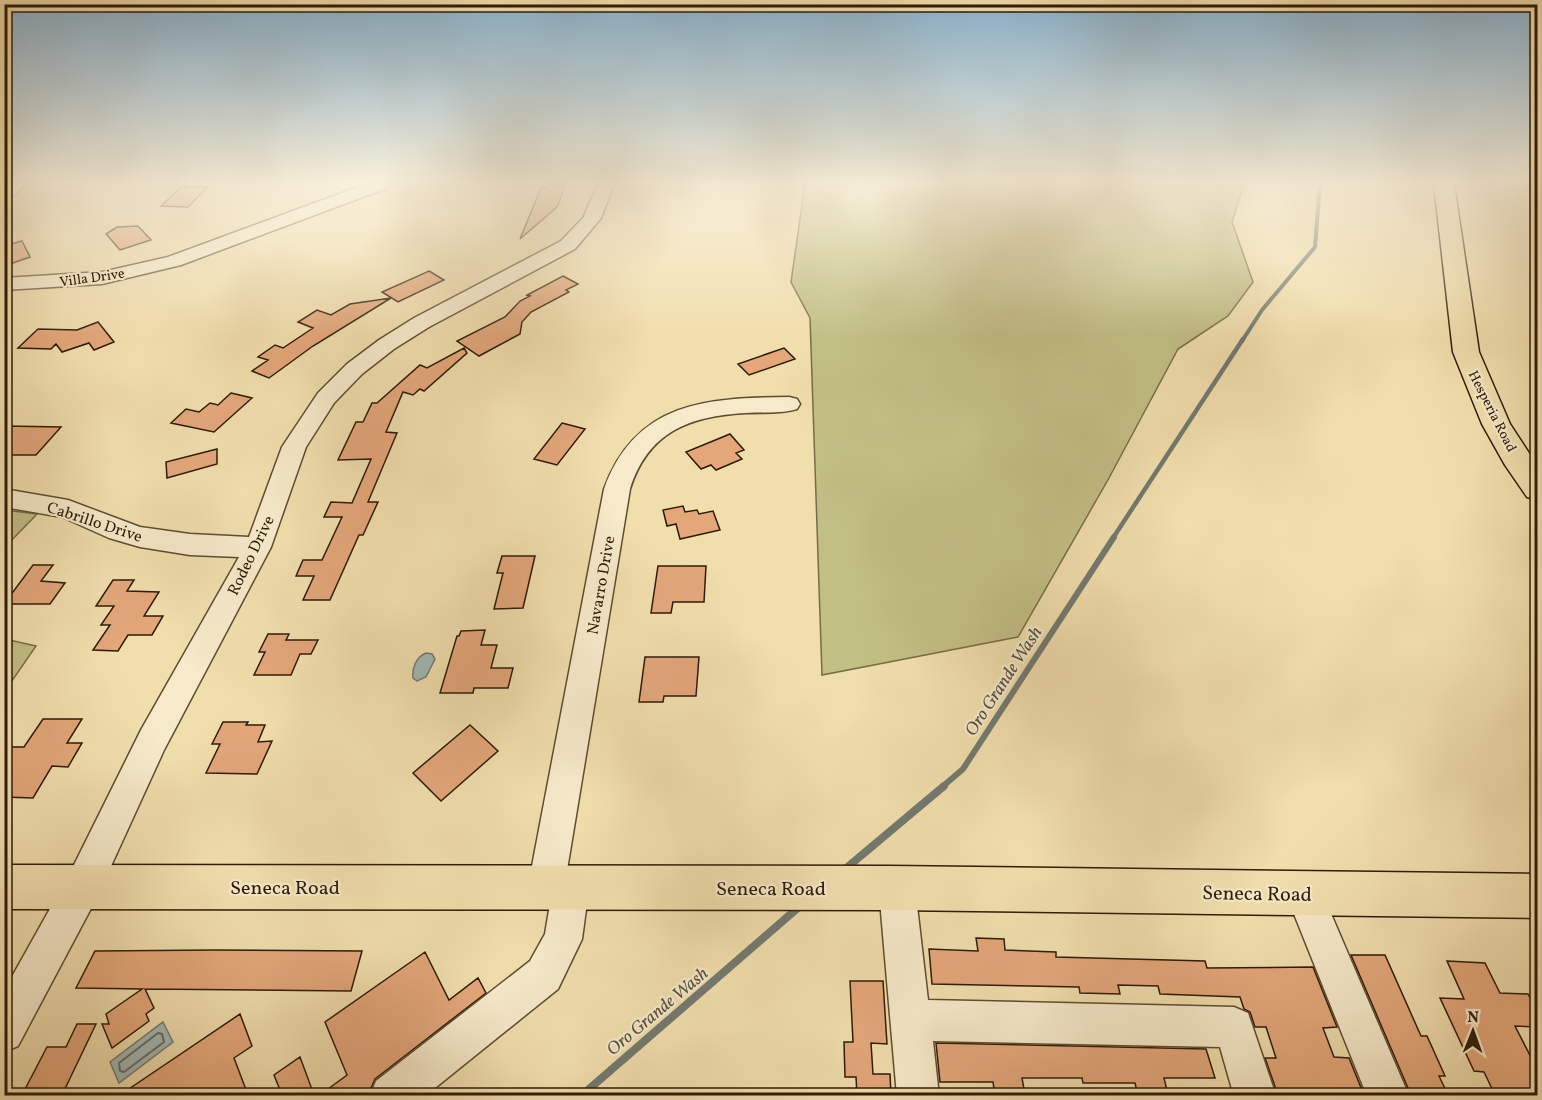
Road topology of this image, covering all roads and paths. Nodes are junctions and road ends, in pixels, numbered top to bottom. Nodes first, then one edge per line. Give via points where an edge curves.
1 (243, 235) edge
2 (579, 235) edge
3 (1451, 235) edge
4 (4, 284) edge
5 (789, 404) dead end
6 (1538, 489) edge
7 (4, 498) edge
8 (258, 547) junction
9 (4, 886) edge
10 (83, 886) junction
11 (559, 887) junction
12 (893, 889) junction
13 (1304, 894) junction
14 (1537, 897) edge
15 (910, 1020) junction
16 (4, 1032) edge
17 (391, 1095) edge
18 (918, 1095) edge
19 (1254, 1095) edge
20 (1388, 1095) edge

1 - 4 street, Villa Drive via 174,261 102,278
2 - 8 street, Rodeo Drive via 568,245 410,328 374,352 331,392 289,457
3 - 6 main road, Hesperia Road via 1466,352 1474,379 1524,472
5 - 11 street, Navarro Drive via 733,405 676,418 640,443 626,464 617,489
7 - 8 street, Cabrillo Drive via 53,505 122,532 155,540
8 - 10 street, Rodeo Drive via 152,740
9 - 10 main road, Seneca Road
10 - 11 main road, Seneca Road
10 - 16 street, Rodeo Drive
11 - 12 main road, Seneca Road
11 - 17 street, Navarro Drive via 562,939 544,975
12 - 13 main road, Seneca Road
12 - 15 street
13 - 14 main road, Seneca Road
13 - 20 street
15 - 18 street
15 - 19 street via 1234,1027

